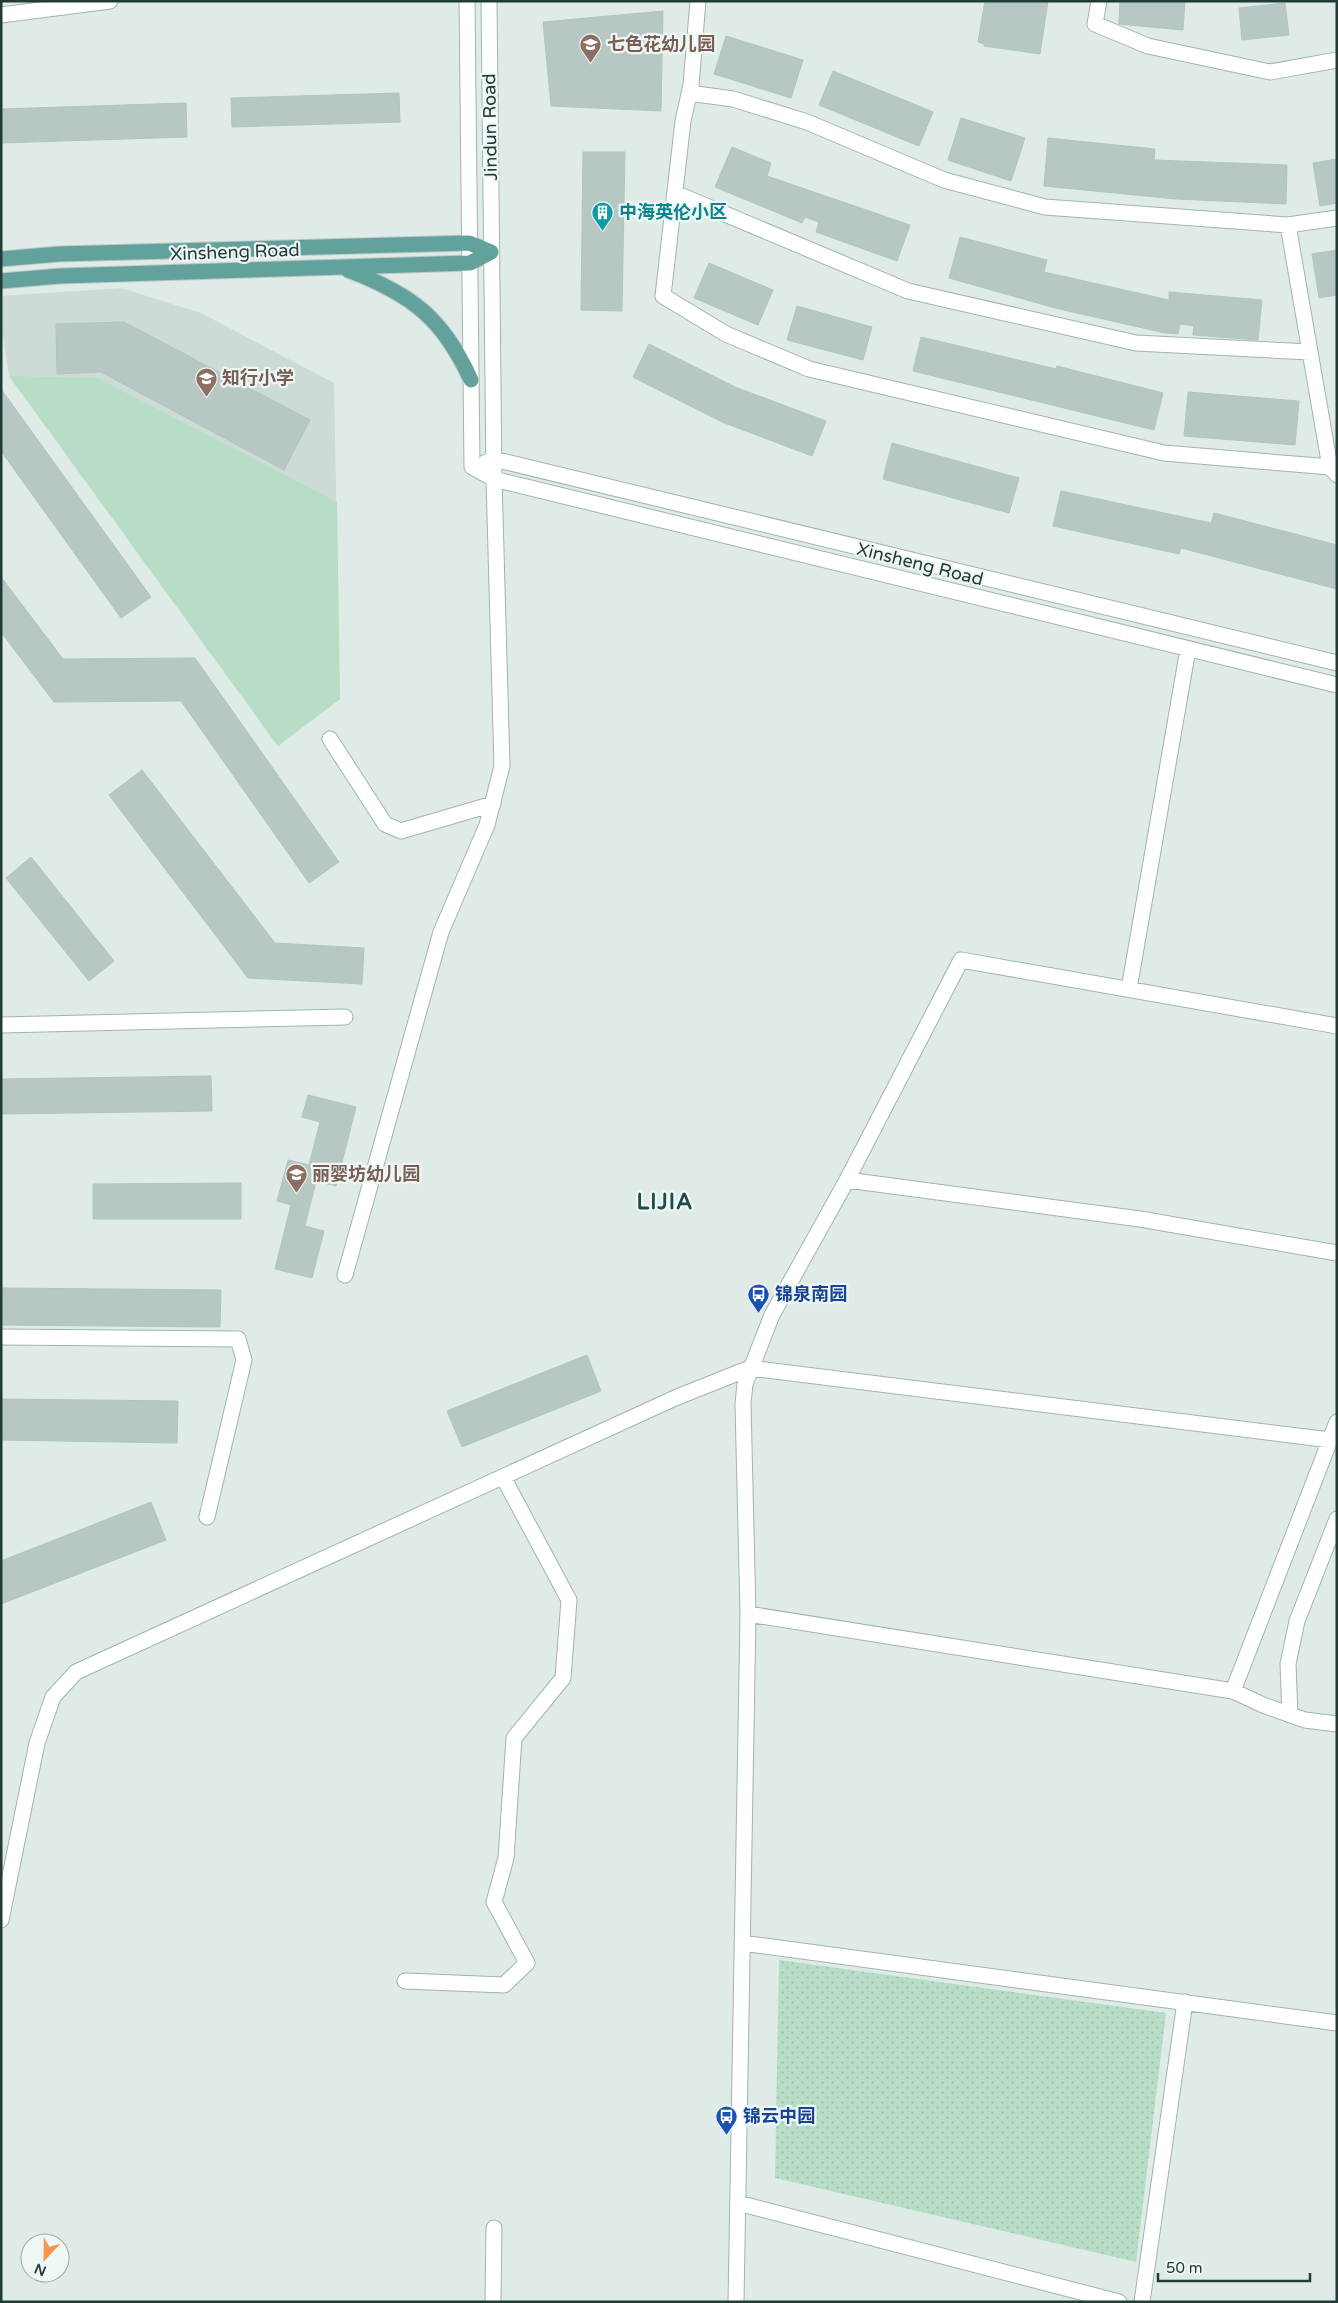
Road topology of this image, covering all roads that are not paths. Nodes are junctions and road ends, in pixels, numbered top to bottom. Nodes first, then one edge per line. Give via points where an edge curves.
1 (110, 1) edge
2 (467, 1) edge
3 (489, 1) edge
4 (698, 1) edge
5 (1099, 1) edge
6 (1, 15) edge
7 (1337, 60) edge
8 (689, 93) junction
9 (675, 193) junction
10 (1337, 218) edge
11 (1288, 225) junction
12 (470, 243) junction
13 (492, 252) junction
14 (1, 259) edge
15 (470, 263) junction
16 (342, 267) junction
17 (1, 281) edge
18 (1310, 352) junction
19 (471, 380) junction
20 (494, 459) junction
21 (472, 467) junction
22 (1334, 471) edge
23 (494, 479) junction
24 (1188, 648) junction
25 (1337, 663) edge
26 (1337, 685) edge
27 (330, 739) dead end
28 (493, 804) junction
29 (1130, 989) junction
30 (345, 1017) dead end
31 (1, 1024) edge
32 (1337, 1026) edge
33 (847, 1180) junction
34 (1337, 1253) edge
35 (345, 1275) dead end
36 (1, 1337) edge
37 (750, 1368) junction
38 (1337, 1422) edge
39 (1330, 1440) junction
40 (503, 1477) junction
41 (207, 1517) dead end
42 (1337, 1519) edge
43 (748, 1614) junction
44 (1233, 1691) junction
45 (1290, 1715) junction
46 (1337, 1724) edge
47 (1, 1920) edge
48 (742, 1942) junction
49 (405, 1981) dead end
50 (1185, 2002) junction
51 (1337, 2023) edge
52 (738, 2203) junction
53 (494, 2228) dead end
54 (493, 2302) edge
55 (736, 2302) edge
56 (1119, 2302) edge
57 (1142, 2302) edge

1 - 6 street
2 - 12 street, Jindun Road
3 - 13 street, Jindun Road
4 - 8 street
5 - 7 street via 1095,24 1148,46 1270,72
8 - 9 street
8 - 11 street via 732,99 797,120 944,180 1045,207
9 - 18 street via 908,290 1136,343
9 - 22 street via 663,296 726,334 809,368 1164,453
10 - 11 street
11 - 18 street
12 - 13 main road, Xinsheng Road
12 - 14 main road, Xinsheng Road via 59,254
12 - 15 street
13 - 15 main road, Xinsheng Road
13 - 20 street
15 - 16 main road, Xinsheng Road
15 - 19 street
16 - 17 main road, Xinsheng Road via 60,276
16 - 19 main road via 382,283 415,304 457,350
18 - 22 street
19 - 21 street
20 - 21 street
20 - 23 street
20 - 25 street, Xinsheng Road
21 - 23 street, Xinsheng Road
23 - 24 street, Xinsheng Road
23 - 28 street via 502,766
24 - 26 street, Xinsheng Road
24 - 29 street
27 - 28 street via 385,824 401,831
28 - 35 street via 488,825 441,932
29 - 32 street
29 - 33 street via 960,960
30 - 31 street
33 - 34 street via 1140,1219
33 - 37 street via 772,1315
36 - 41 street via 238,1339 244,1360
37 - 39 street
37 - 40 street
37 - 43 street via 744,1384 743,1404
38 - 39 street
39 - 44 street
40 - 47 street via 76,1672 53,1697 37,1743
40 - 49 street via 569,1600 563,1678 514,1738 506,1858 494,1902 526,1963 504,1984
42 - 45 street via 1297,1621 1288,1664
43 - 44 street
43 - 48 street
44 - 45 street
45 - 46 street
48 - 50 street
48 - 52 street
50 - 51 street
50 - 57 street
52 - 55 street
52 - 56 street
53 - 54 street

